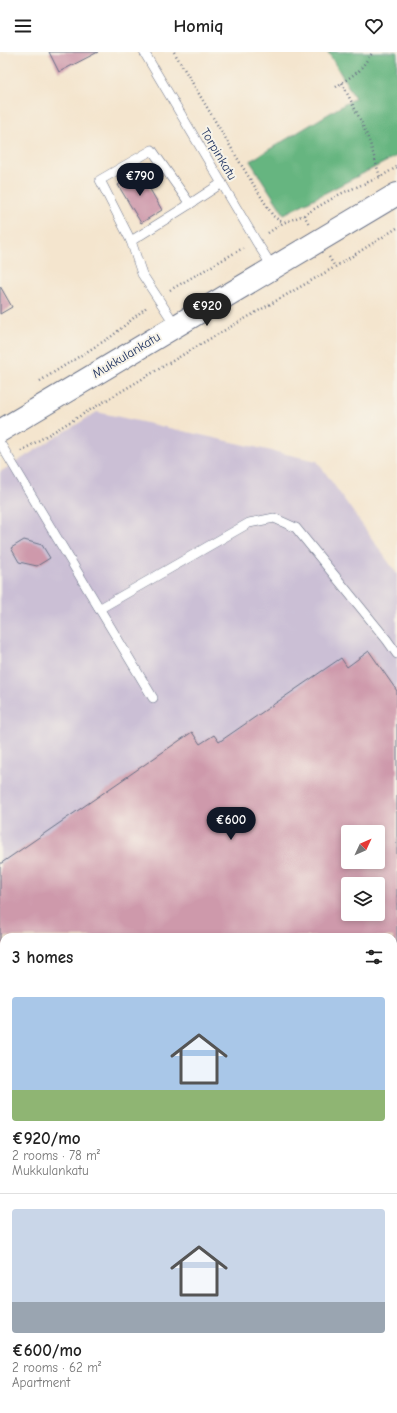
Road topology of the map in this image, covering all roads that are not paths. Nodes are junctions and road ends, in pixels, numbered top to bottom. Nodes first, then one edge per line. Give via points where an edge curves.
1 (144, 52) edge
2 (222, 183) junction
3 (397, 194) edge
4 (190, 204) junction
5 (131, 241) junction
6 (273, 268) junction
7 (176, 326) junction
8 (0, 431) edge
9 (0, 444) edge
10 (99, 609) junction
11 (397, 654) edge
12 (153, 698) dead end

1 - 2 lane, Torpinkatu
2 - 4 lane
2 - 6 lane, Torpinkatu
3 - 6 street, Mukkulankatu
4 - 5 lane
4 - 5 lane via 152,150 100,180
5 - 7 lane via 142,274
6 - 7 street, Mukkulankatu
7 - 8 street, Mukkulankatu
9 - 10 lane
10 - 11 lane via 249,523 274,518 296,528
10 - 12 lane

